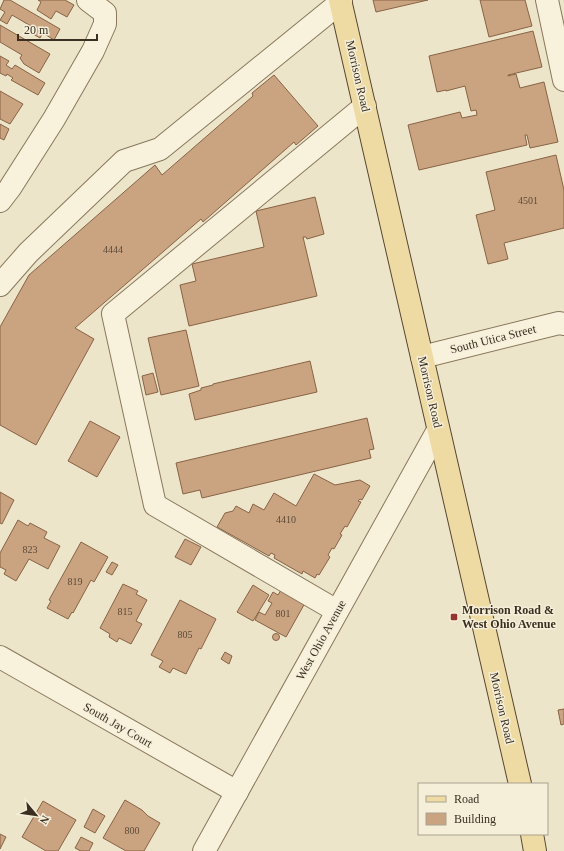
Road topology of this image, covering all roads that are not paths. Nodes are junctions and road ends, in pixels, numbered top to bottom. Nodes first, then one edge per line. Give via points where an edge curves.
1 (88, 0) edge
2 (547, 0) edge
3 (341, 1) edge
4 (564, 80) edge
5 (364, 106) junction
6 (0, 201) edge
7 (0, 285) edge
8 (564, 324) edge
9 (422, 357) junction
10 (438, 430) junction
11 (338, 611) junction
12 (0, 657) edge
13 (520, 783) edge
14 (237, 792) junction
15 (532, 835) edge
16 (204, 851) edge
17 (536, 851) edge

1 - 6 street via 105,13 105,24 93,51 54,119
2 - 4 street
3 - 5 main road, Morrison Road
3 - 7 street via 160,149 124,161 28,253
5 - 9 main road, Morrison Road
5 - 11 street via 113,314 155,505
8 - 9 street, South Utica Street via 558,323
9 - 10 main road, Morrison Road
10 - 11 street, West Ohio Avenue
10 - 13 main road, Morrison Road
11 - 14 street, West Ohio Avenue
12 - 14 street, South Jay Court
14 - 16 street, West Ohio Avenue
15 - 17 main road

